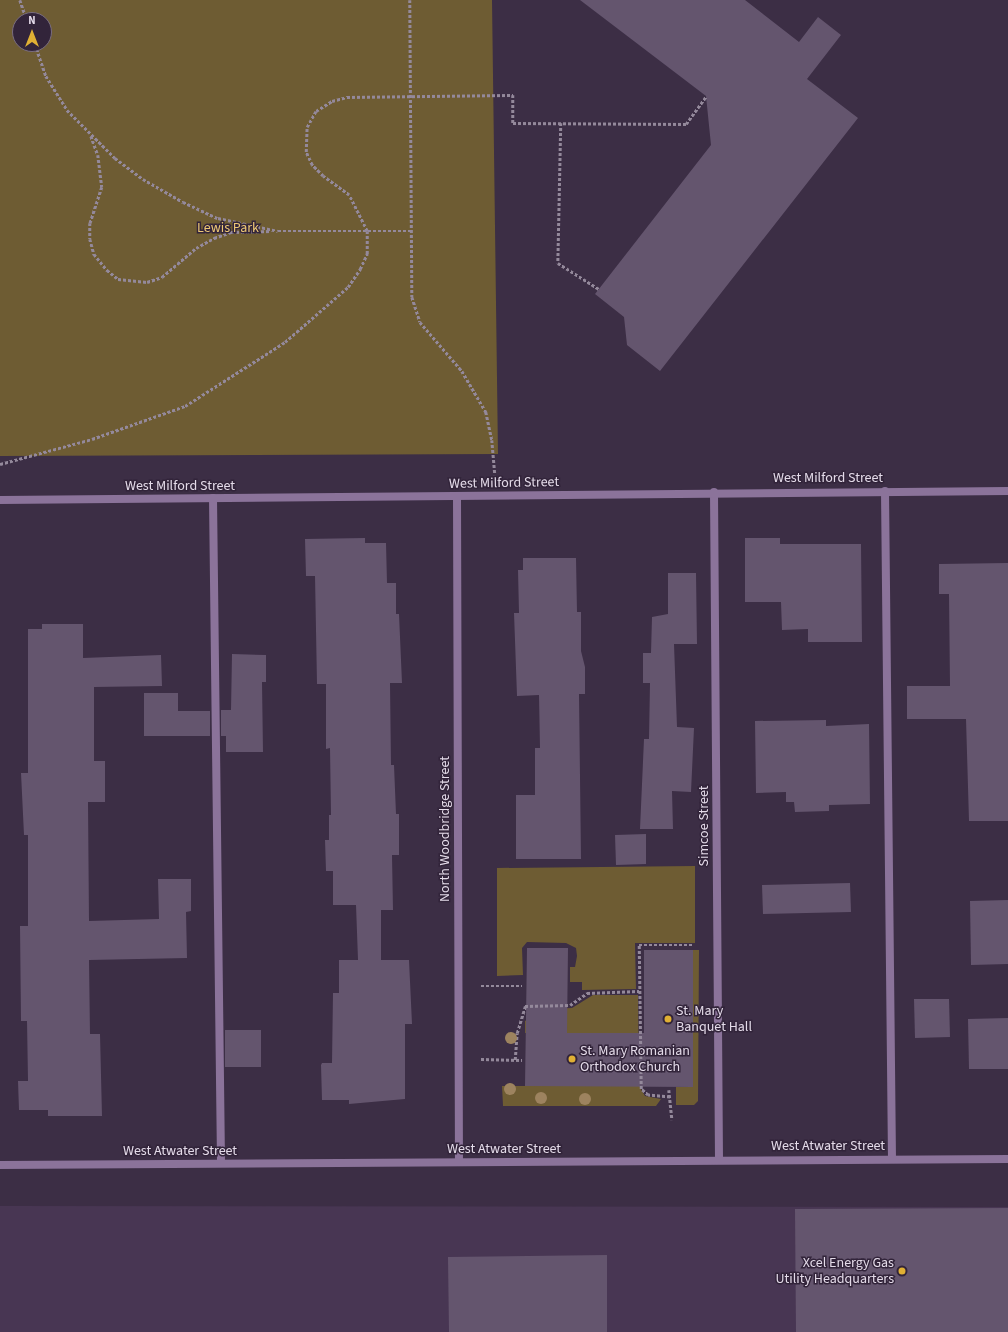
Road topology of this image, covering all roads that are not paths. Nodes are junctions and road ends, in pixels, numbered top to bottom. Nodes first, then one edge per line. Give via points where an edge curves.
1 (885, 491) junction
2 (1008, 491) edge
3 (714, 492) junction
4 (457, 497) junction
5 (213, 498) junction
6 (0, 500) edge
7 (719, 1159) junction
8 (892, 1159) junction
9 (1008, 1159) edge
10 (459, 1162) junction
11 (221, 1163) junction
12 (0, 1165) edge

1 - 2 street, West Milford Street
1 - 3 street, West Milford Street
1 - 8 street
3 - 4 street, West Milford Street
3 - 7 street, Simcoe Street
4 - 5 street, West Milford Street
4 - 10 street, North Woodbridge Street
5 - 6 street, West Milford Street
5 - 11 street
7 - 8 street, West Atwater Street
7 - 10 street, West Atwater Street
8 - 9 street, West Atwater Street
10 - 11 street, West Atwater Street
11 - 12 street, West Atwater Street

